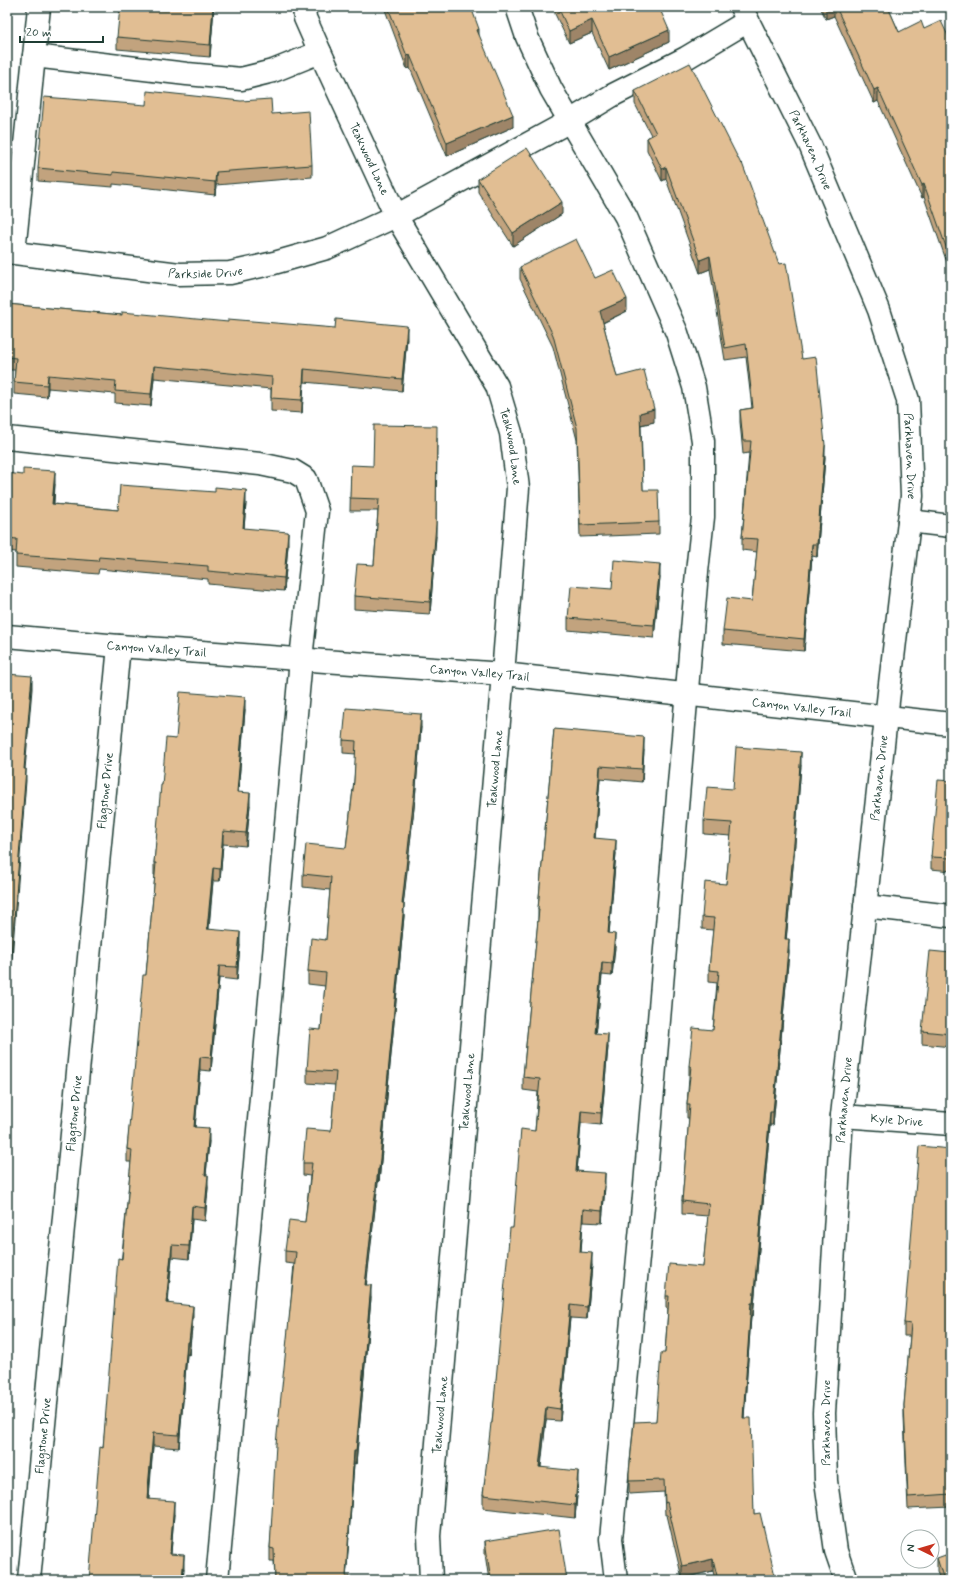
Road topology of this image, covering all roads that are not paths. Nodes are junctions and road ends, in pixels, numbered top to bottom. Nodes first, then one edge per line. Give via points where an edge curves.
1 (39, 7) edge
2 (304, 7) edge
3 (517, 7) edge
4 (745, 14) edge
5 (320, 52) junction
6 (34, 56) junction
7 (570, 121) junction
8 (396, 216) junction
9 (10, 252) edge
10 (7, 438) edge
11 (909, 521) junction
12 (951, 526) edge
13 (7, 636) edge
14 (119, 646) junction
15 (301, 659) junction
16 (503, 674) junction
17 (687, 695) junction
18 (886, 718) junction
19 (951, 724) edge
20 (865, 906) junction
21 (951, 916) edge
22 (842, 1116) junction
23 (951, 1124) edge
24 (29, 1580) edge
25 (217, 1580) edge
26 (431, 1580) edge
27 (616, 1580) edge
28 (846, 1580) edge

1 - 6 street
2 - 5 street, Teakwood Lane via 305,18
3 - 7 street via 536,57
4 - 7 street, Parkside Drive via 686,58 613,95
4 - 11 street, Parkhaven Drive via 810,145 879,310 908,400 912,496
5 - 6 street via 273,71 241,79
5 - 8 street, Teakwood Lane
6 - 9 street
7 - 8 street, Parkside Drive
7 - 17 street via 626,217 677,333 694,387 703,441 703,517
8 - 9 street, Parkside Drive via 326,248 230,272 179,274
8 - 16 street, Teakwood Lane via 497,386 511,433 518,488
10 - 15 street via 260,464 293,471 306,479 318,511
11 - 12 street
11 - 18 street, Parkhaven Drive
13 - 14 street, Canyon Valley Trail
14 - 15 street, Canyon Valley Trail
14 - 24 street, Flagstone Drive
15 - 16 street, Canyon Valley Trail
15 - 25 street
16 - 17 street, Canyon Valley Trail
16 - 26 street, Teakwood Lane via 430,1528
17 - 18 street, Canyon Valley Trail
17 - 27 street via 646,1178 611,1539
18 - 19 street, Canyon Valley Trail
18 - 20 street, Parkhaven Drive
20 - 21 street
20 - 22 street, Parkhaven Drive
22 - 23 street, Kyle Drive
22 - 28 street, Parkhaven Drive via 824,1413 827,1489 836,1551

